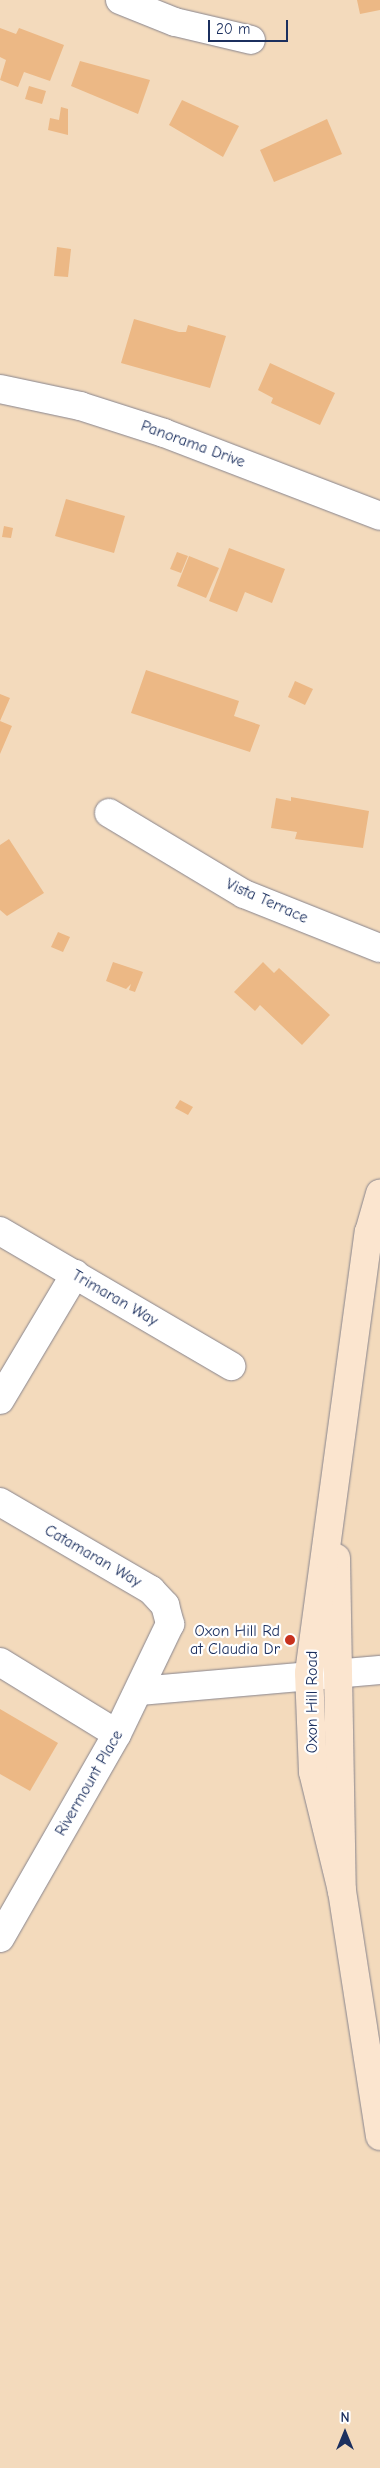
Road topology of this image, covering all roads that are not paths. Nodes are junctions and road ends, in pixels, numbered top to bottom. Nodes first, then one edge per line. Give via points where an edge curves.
1 (120, 0) edge
2 (251, 40) dead end
3 (0, 389) edge
4 (380, 516) edge
5 (109, 813) dead end
6 (380, 948) edge
7 (380, 1194) edge
8 (0, 1231) edge
9 (75, 1274) junction
10 (231, 1366) dead end
11 (0, 1400) edge
12 (0, 1502) edge
13 (334, 1511) junction
14 (170, 1624) joint
15 (0, 1662) edge
16 (380, 1670) edge
17 (340, 1672) junction
18 (309, 1674) junction
19 (139, 1691) junction
20 (117, 1734) junction
21 (342, 1891) junction
22 (0, 1938) edge
23 (380, 2136) edge

1 - 2 street via 175,22
3 - 4 street, Panorama Drive via 80,406 164,432
5 - 6 street, Vista Terrace via 244,894
7 - 13 main road, Oxon Hill Road via 367,1242
8 - 9 street, Trimaran Way
9 - 10 street, Trimaran Way
9 - 11 street
12 - 14 street, Catamaran Way via 150,1590 165,1605
13 - 17 main road, Oxon Hill Road
13 - 18 main road, Oxon Hill Road via 320,1573
14 - 19 street, Rivermount Place
15 - 20 street
16 - 17 street
17 - 18 street
17 - 21 main road, Oxon Hill Road
18 - 19 street
18 - 21 main road, Oxon Hill Road via 314,1772
19 - 20 street, Rivermount Place
20 - 22 street, Rivermount Place
21 - 23 main road, Oxon Hill Road

